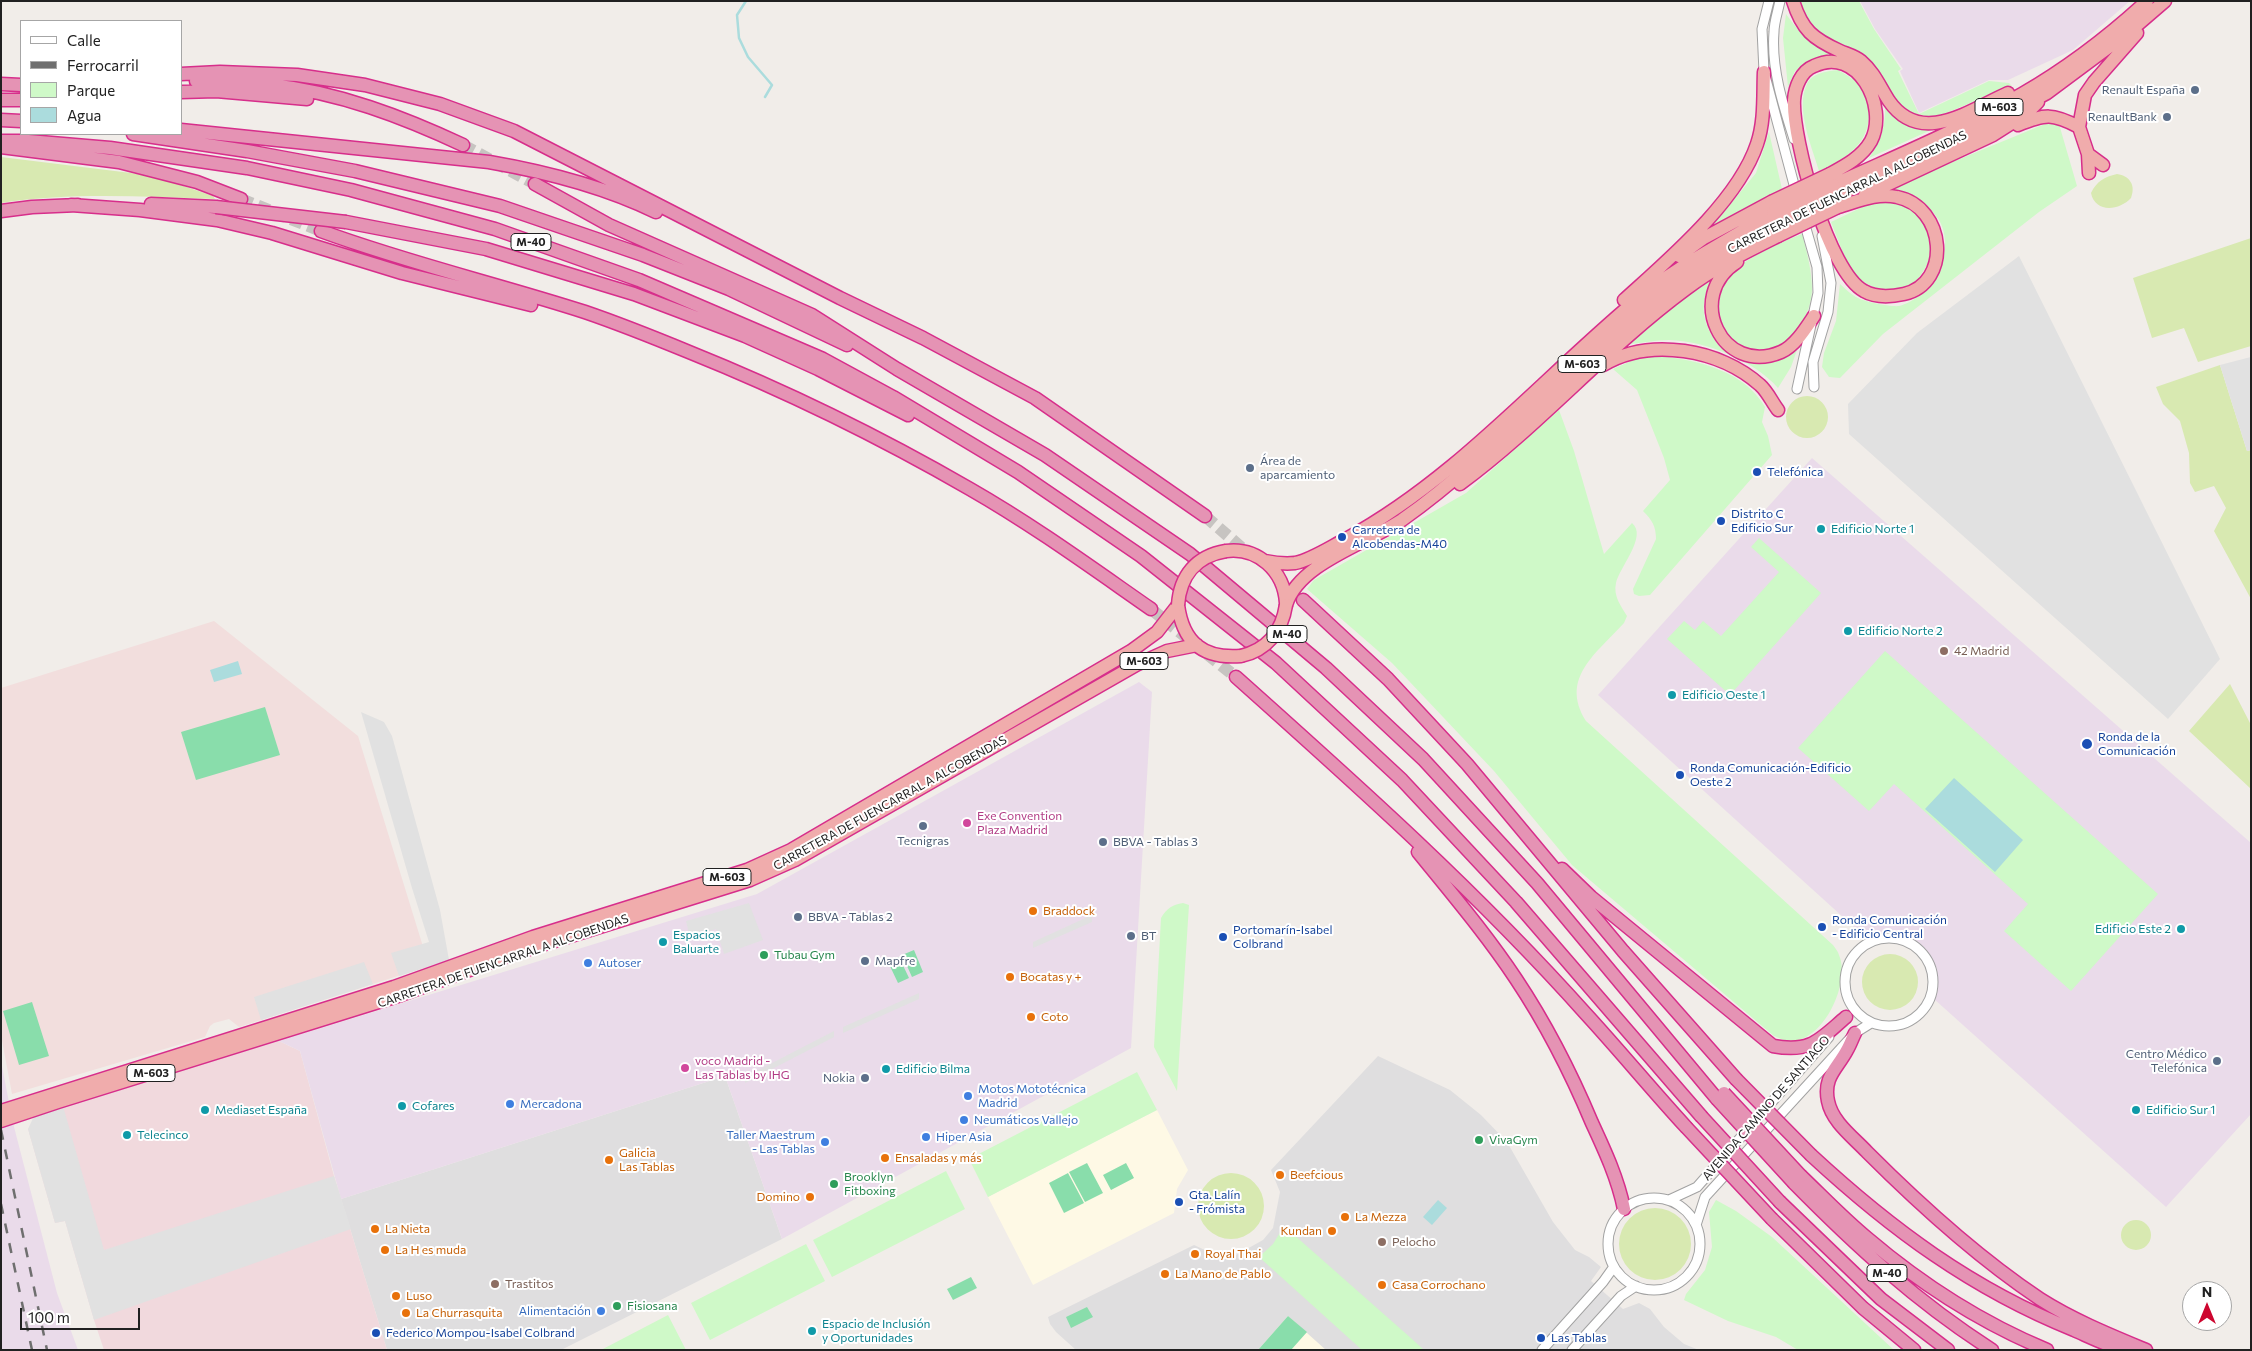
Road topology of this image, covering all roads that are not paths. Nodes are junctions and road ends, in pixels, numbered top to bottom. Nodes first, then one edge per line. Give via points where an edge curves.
1 (1769, 1) edge
2 (1780, 1) edge
3 (1793, 1) edge
4 (2147, 1) edge
5 (2165, 1) edge
6 (1764, 72) junction
7 (182, 74) edge
8 (182, 81) edge
9 (1, 84) edge
10 (20, 85) edge
11 (2034, 86) junction
12 (182, 92) edge
13 (2047, 93) junction
14 (1, 100) edge
15 (20, 100) edge
16 (1, 120) edge
17 (20, 122) edge
18 (2079, 127) junction
19 (182, 130) edge
20 (140, 135) edge
21 (1993, 135) junction
22 (1, 141) edge
23 (1, 147) edge
24 (2088, 154) junction
25 (2104, 165) dead end
26 (2089, 173) dead end
27 (535, 184) tunnel mouth
28 (1810, 189) junction
29 (1834, 190) junction
30 (241, 199) tunnel mouth
31 (71, 205) junction
32 (1, 211) edge
33 (1774, 219) junction
34 (321, 231) tunnel mouth
35 (1650, 276) junction
36 (840, 298) junction
37 (1814, 316) junction
38 (669, 344) junction
39 (897, 369) junction
40 (1585, 375) junction
41 (1814, 387) dead end
42 (1797, 389) dead end
43 (1516, 410) junction
44 (1778, 410) dead end
45 (1018, 472) junction
46 (1205, 516) tunnel mouth
47 (1400, 520) junction
48 (1265, 561) junction
49 (1304, 600) dead end
50 (1178, 606) junction
51 (1286, 606) junction
52 (1151, 609) tunnel mouth
53 (1196, 645) junction
54 (1236, 677) tunnel mouth
55 (1374, 800) junction
56 (1520, 827) junction
57 (1850, 1003) junction
58 (1846, 1017) junction
59 (1871, 1023) junction
60 (1855, 1033) junction
61 (19, 1110) junction
62 (1, 1111) edge
63 (1, 1121) edge
64 (1797, 1179) junction
65 (1669, 1200) junction
66 (1624, 1209) junction
67 (1696, 1225) junction
68 (1613, 1268) junction
69 (1636, 1286) junction
70 (1542, 1350) edge
71 (1572, 1350) edge
72 (1914, 1350) edge
73 (1948, 1350) edge
74 (1992, 1350) edge
75 (2048, 1350) edge
76 (2123, 1350) edge
77 (2146, 1350) edge

1 - 6 street via 1762,29
2 - 28 street via 1774,32 1776,68 1783,106
3 - 11 highway via 1806,31 1825,45 1860,60 1874,73 1898,112 1913,122 1934,125 2013,90
4 - 11 highway, M-603 via 2111,34
5 - 13 highway, M-603
5 - 18 highway via 2085,95
6 - 35 highway via 1758,143 1747,168 1702,225
6 - 37 street via 1817,267 1818,292
7 - 36 highway via 297,75 366,85 440,104 514,132
8 - 12 highway via 273,85 331,96 392,114 463,145 355,110 307,99 216,91
9 - 10 highway
11 - 29 highway, M-603
13 - 21 highway via 2026,114
13 - 29 highway, CARRETERA DE FUENCARRAL A ALCOBENDAS / M-603 via 1981,128
14 - 15 highway
16 - 17 highway
18 - 21 highway via 2054,116 2042,117
18 - 24 highway
19 - 36 highway via 489,162 532,170 589,185 649,209
20 - 39 highway, M-40 via 355,171 500,206 643,255 729,289
21 - 29 highway
22 - 45 highway, M-40 via 28,140 110,148 247,168 351,190 495,229 639,280 823,359
23 - 30 highway via 119,162 197,182
24 - 25 highway
24 - 26 highway
27 - 39 highway via 609,225 812,315
28 - 29 highway via 1794,99 1798,83 1806,71 1829,62 1848,65 1861,76 1870,88 1876,111 1871,141
28 - 29 highway via 1837,260 1850,280 1863,291 1893,297 1908,293 1922,283 1932,270 1937,254 1937,234 1930,218 1916,204 1896,196
28 - 41 street via 1831,283 1828,312 1813,362
29 - 33 highway, bridge
29 - 33 highway, CARRETERA DE FUENCARRAL A ALCOBENDAS / M-603, bridge
31 - 32 highway
31 - 38 highway via 217,220 272,232 402,273 536,306
31 - 45 highway, bridge via 216,207 346,222 486,249 558,269 745,336 818,369
33 - 35 highway via 1704,238
33 - 37 highway via 1721,277 1713,294 1711,312 1715,328 1726,344 1741,353 1762,357 1782,352 1798,338
33 - 40 highway via 1726,262 1687,288 1618,344
33 - 43 highway, CARRETERA DE FUENCARRAL A ALCOBENDAS / M-603 via 1673,271
33 - 47 highway, CARRETERA DE FUENCARRAL A ALCOBENDAS / M-603 via 1680,279 1449,484
34 - 38 highway via 382,253 586,312
35 - 43 highway via 1583,338
36 - 46 highway via 1035,398
37 - 42 street
38 - 52 highway via 805,402 875,437 988,500
39 - 64 highway, M-40, bridge via 1045,455 1190,554 1326,668 1423,760
40 - 44 highway via 1613,358 1638,352 1670,349 1704,355 1736,368 1762,386
40 - 47 highway via 1490,461 1434,503
43 - 48 highway, CARRETERA DE FUENCARRAL A ALCOBENDAS / M-603 via 1430,485 1370,526 1304,560 1286,564
45 - 73 highway, M-40, bridge via 1141,556 1276,663 1395,774 1516,902 1780,1202 1881,1299
47 - 51 highway, CARRETERA DE FUENCARRAL A ALCOBENDAS / M-603 via 1307,574 1294,587
48 - 50 highway, M-603, bridge via 1244,552 1226,551 1206,557 1195,564 1182,583
48 - 51 highway, M-603 via 1281,580
49 - 56 highway via 1388,679
50 - 53 highway, M-603 via 1183,628
50 - 61 highway, CARRETERA DE FUENCARRAL A ALCOBENDAS / M-603 via 1157,632 1131,651 791,850 747,870 533,937 385,990
51 - 53 highway, M-603, bridge via 1281,625 1258,650 1242,656 1219,656
53 - 61 highway, CARRETERA DE FUENCARRAL A ALCOBENDAS / M-603 via 1168,651 1136,665 795,860 750,880 516,953 401,996
54 - 55 highway
55 - 66 highway via 1470,916 1516,979 1552,1037 1614,1172
55 - 72 highway, bridge via 1579,1006 1686,1128 1772,1219 1863,1308
56 - 58 highway via 1591,897 1773,1046 1804,1048 1818,1041
56 - 76 highway, bridge via 1647,980 1736,1079 1855,1196 1911,1240 1976,1282 2042,1317
57 - 58 street, AVENIDA CAMINO DE SANTIAGO
57 - 59 street via 1859,1016
57 - 59 street via 1844,986 1845,974 1850,960 1866,944 1886,938 1914,946 1931,969 1933,987 1928,1002 1916,1017 1903,1024
58 - 65 street, AVENIDA CAMINO DE SANTIAGO via 1697,1187
59 - 60 street, AVENIDA CAMINO DE SANTIAGO
60 - 67 street, AVENIDA CAMINO DE SANTIAGO via 1705,1197
60 - 77 highway via 1827,1085 1830,1109 1841,1125 1903,1188 1967,1244 2041,1299 2096,1330
61 - 62 highway, CARRETERA DE FUENCARRAL A ALCOBENDAS / M-603
61 - 63 highway, CARRETERA DE FUENCARRAL A ALCOBENDAS / M-603
64 - 74 highway, M-40 via 1892,1278
64 - 75 highway via 1918,1278 1982,1318
65 - 66 street via 1645,1198
65 - 67 street via 1691,1214
66 - 68 street via 1614,1220 1609,1233 1607,1247
67 - 69 street via 1700,1239 1699,1254 1685,1278 1660,1290
68 - 69 street
68 - 70 street
69 - 71 street via 1621,1296

